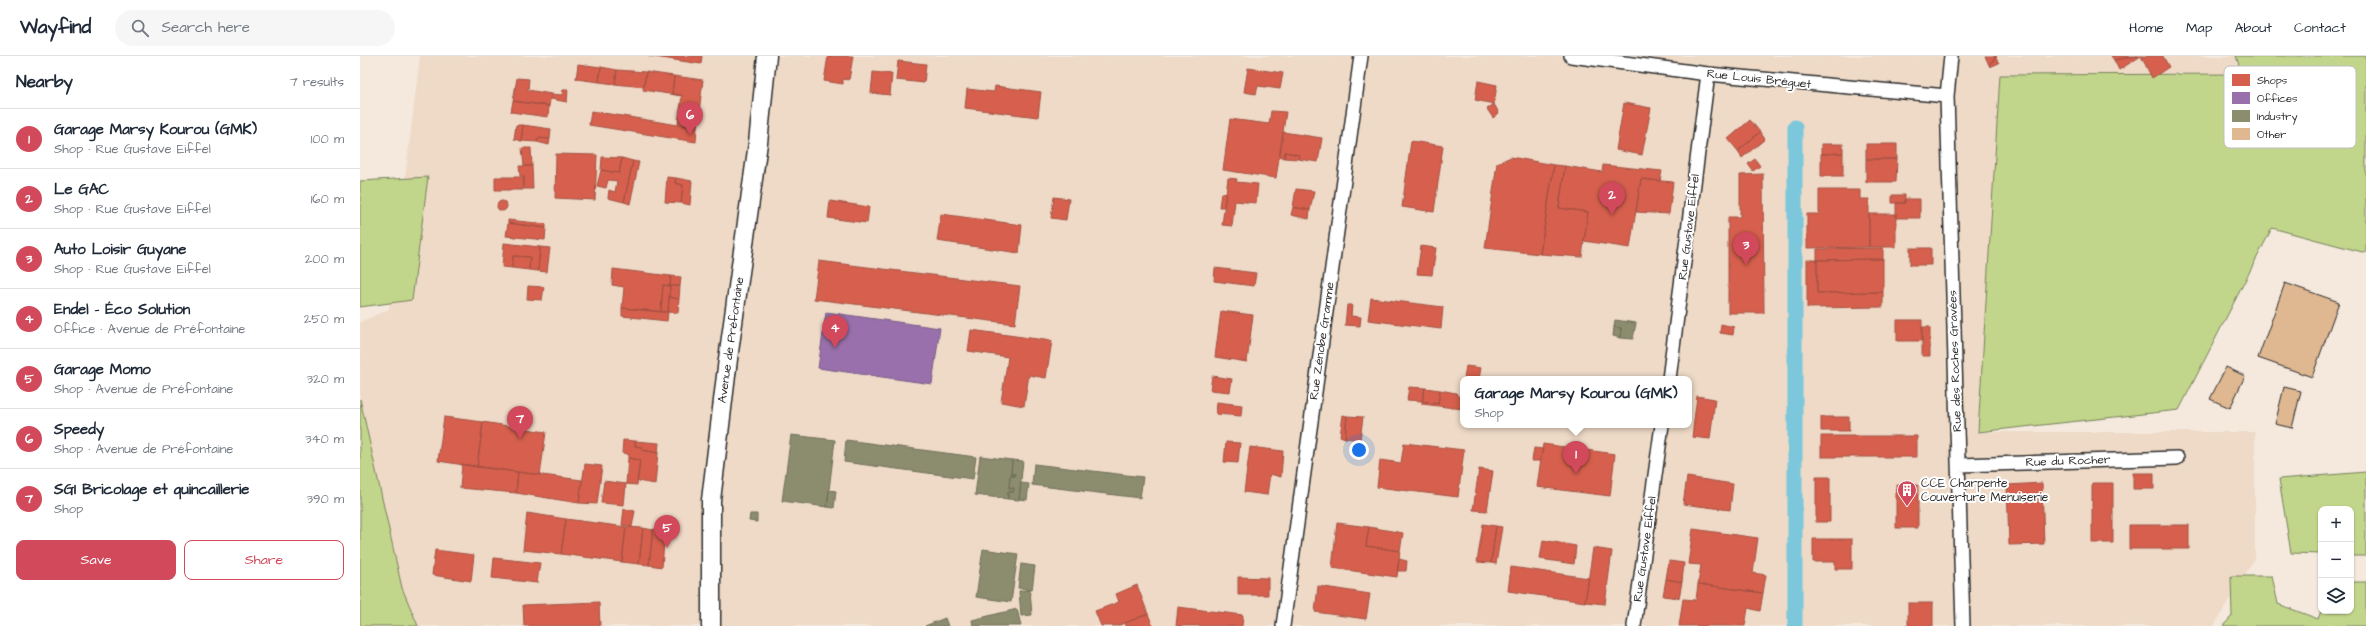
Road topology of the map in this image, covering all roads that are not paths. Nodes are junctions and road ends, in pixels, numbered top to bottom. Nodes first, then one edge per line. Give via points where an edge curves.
1 (767, 56) edge
2 (1361, 56) edge
3 (1571, 56) edge
4 (1951, 56) edge
5 (1708, 74) junction
6 (1947, 96) junction
7 (1669, 376) edge
8 (1662, 428) edge
9 (2177, 458) dead end
10 (1958, 465) junction
11 (711, 626) edge
12 (1283, 626) edge
13 (1634, 626) edge
14 (1963, 626) edge

1 - 11 main road, Avenue de Préfontaine via 711,500
2 - 12 street, Rue Zénobe Gramme
3 - 5 street, Rue Louis Brèguet
4 - 6 street, Rue des Roches Gravées
5 - 6 street, Rue Louis Brèguet
5 - 7 street, Rue Gustave Eiffel
6 - 10 street, Rue des Roches Gravées
8 - 13 street, Rue Gustave Eiffel
9 - 10 street, Rue du Rocher
10 - 14 street, Rue des Roches Gravées

